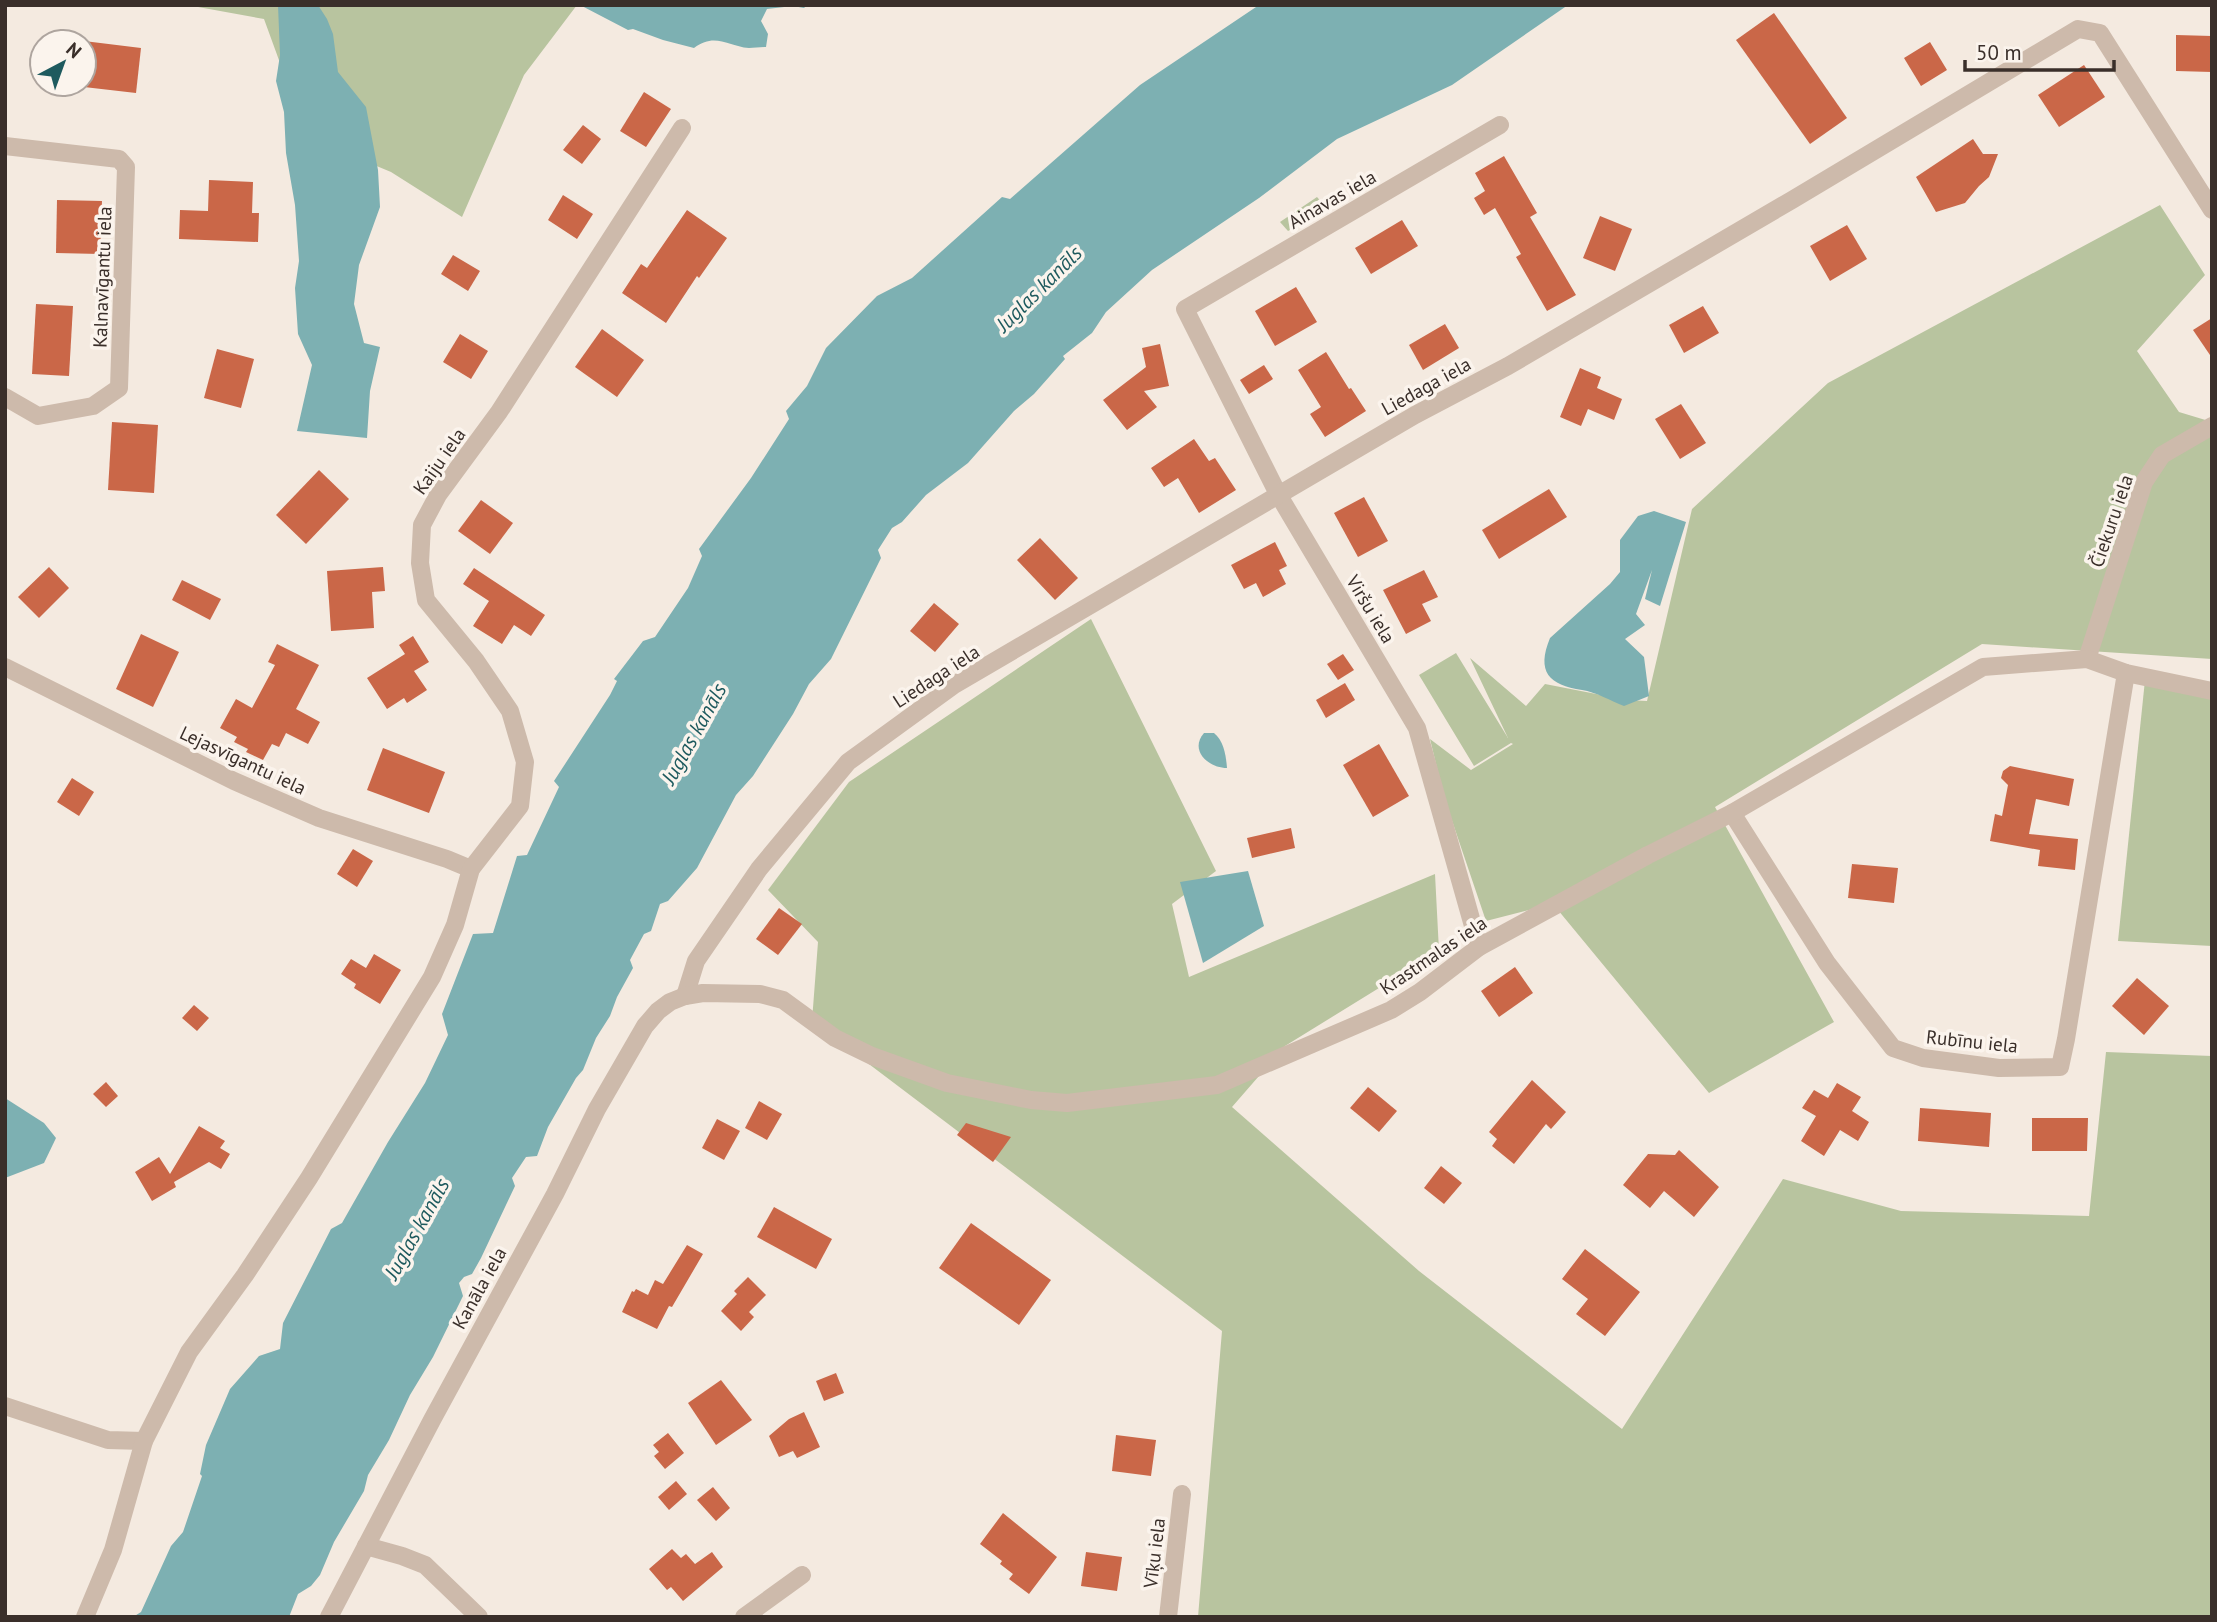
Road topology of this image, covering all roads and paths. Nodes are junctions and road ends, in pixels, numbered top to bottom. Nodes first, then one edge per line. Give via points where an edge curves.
1 (1500, 125) dead end
2 (682, 128) dead end
3 (5, 146) edge
4 (2212, 210) edge
5 (1185, 309) joint
6 (5, 397) edge
7 (2212, 426) edge
8 (1278, 494) junction
9 (2087, 659) junction
10 (5, 667) edge
11 (2126, 673) junction
12 (2212, 691) edge
13 (1732, 813) junction
14 (471, 869) junction
15 (1479, 947) junction
16 (685, 996) junction
17 (5, 1406) edge
18 (144, 1441) junction
19 (1182, 1494) dead end
20 (366, 1546) junction
21 (802, 1574) dead end
22 (85, 1617) edge
23 (329, 1617) edge
24 (480, 1617) edge
25 (744, 1617) edge
26 (1168, 1617) edge

1 - 5 street, Ainavas iela
2 - 14 street, Kaiju iela via 422,525 420,563 426,600 510,711 524,762 520,806
3 - 6 street, Kalnavīgantu iela via 118,159 126,167 120,388 93,406 38,416
4 - 8 street, Liedaga iela via 2100,33 2078,29 1508,366
5 - 8 street, Viršu iela
7 - 9 street, Čiekuru iela via 2162,455 2144,482
8 - 15 street, Viršu iela via 1417,728
8 - 16 street, Liedaga iela via 954,685 848,762 759,869 696,961
9 - 11 street, Krastmalas iela
9 - 13 street, Krastmalas iela via 1983,667
10 - 14 street, Lejasvīgantu iela via 270,797
11 - 12 street, Krastmalas iela
11 - 13 street, Rubīnu iela via 2060,1067 1999,1068 1923,1058 1893,1048 1827,963
13 - 15 street, Krastmalas iela
14 - 18 street via 432,977 309,1178 189,1352
15 - 16 street, Krastmalas iela via 1391,1010 1217,1084 1067,1103 947,1083 872,1056 835,1038 783,1000 760,994
16 - 20 street, Kanāla iela via 658,1012 624,1061
17 - 18 street via 108,1440
18 - 22 street via 113,1550
19 - 26 street, Vīķu iela
20 - 23 street, Kanāla iela
20 - 24 street via 425,1565
21 - 25 street

